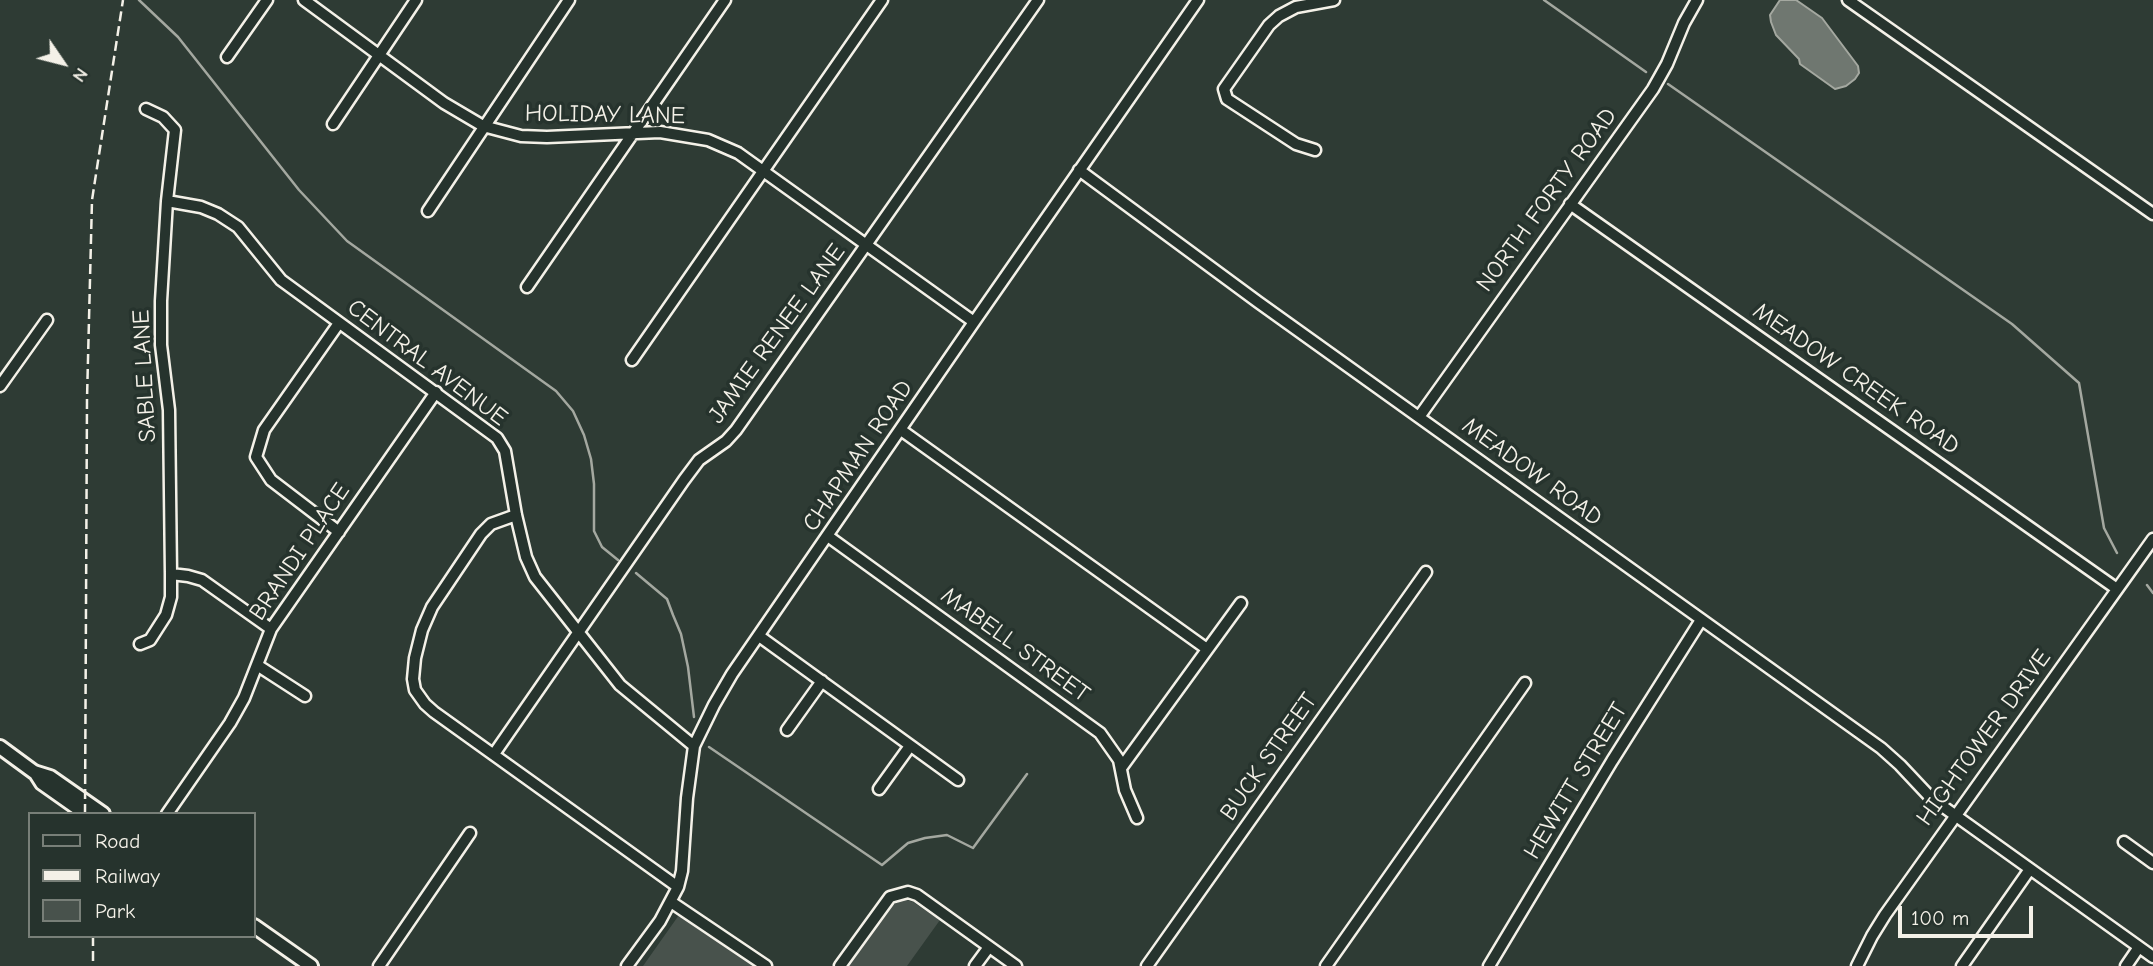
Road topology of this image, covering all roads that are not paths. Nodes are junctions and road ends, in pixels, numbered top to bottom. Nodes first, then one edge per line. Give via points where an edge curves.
1 (267, 0) edge
2 (304, 0) edge
3 (416, 0) edge
4 (569, 0) edge
5 (725, 0) edge
6 (882, 0) edge
7 (1038, 0) edge
8 (1198, 0) edge
9 (1334, 0) edge
10 (1698, 0) edge
11 (1848, 0) edge
12 (379, 53) junction
13 (227, 57) dead end
14 (146, 109) dead end
15 (333, 124) dead end
16 (484, 126) junction
17 (633, 132) junction
18 (1315, 150) dead end
19 (763, 169) junction
20 (1079, 170) junction
21 (167, 201) junction
22 (1570, 204) junction
23 (428, 211) dead end
24 (2153, 214) edge
25 (866, 246) junction
26 (527, 287) dead end
27 (47, 320) dead end
28 (974, 322) junction
29 (339, 323) junction
30 (632, 360) dead end
31 (0, 386) edge
32 (436, 392) junction
33 (1419, 418) junction
34 (901, 430) junction
35 (516, 515) junction
36 (339, 533) junction
37 (829, 537) junction
38 (2153, 539) edge
39 (1426, 572) dead end
40 (171, 574) junction
41 (2117, 589) junction
42 (1241, 603) dead end
43 (1701, 620) junction
44 (271, 629) junction
45 (578, 634) junction
46 (759, 636) junction
47 (140, 644) dead end
48 (1207, 649) junction
49 (257, 665) junction
50 (822, 681) junction
51 (1525, 683) dead end
52 (305, 696) dead end
53 (787, 730) dead end
54 (694, 746) junction
55 (910, 746) junction
56 (0, 747) edge
57 (494, 754) junction
58 (1121, 768) junction
59 (34, 772) junction
60 (958, 780) dead end
61 (879, 789) dead end
62 (83, 812) edge
63 (100, 812) edge
64 (168, 812) edge
65 (1954, 815) junction
66 (1136, 818) dead end
67 (470, 833) dead end
68 (2124, 842) dead end
69 (2153, 863) edge
70 (2030, 869) junction
71 (678, 887) junction
72 (671, 902) junction
73 (256, 927) edge
74 (989, 947) junction
75 (2139, 947) junction
76 (2153, 957) edge
77 (311, 966) edge
78 (379, 966) edge
79 (627, 966) edge
80 (766, 966) edge
81 (840, 966) edge
82 (975, 966) edge
83 (1016, 966) edge
84 (1147, 966) edge
85 (1326, 966) edge
86 (1489, 966) edge
87 (1857, 966) edge
88 (1962, 966) edge
89 (2126, 966) edge

1 - 13 street
2 - 12 street, HOLIDAY LANE
3 - 12 street
4 - 16 street
5 - 17 street
6 - 19 street
7 - 25 street, JAMIE RENEE LANE
8 - 20 street, CHAPMAN ROAD
9 - 18 street via 1296,7 1269,24 1224,89 1227,99 1296,144
10 - 22 street, NORTH FORTY ROAD via 1653,89
11 - 24 street
12 - 15 street
12 - 16 street, HOLIDAY LANE via 444,103
14 - 21 street, SABLE LANE via 175,130
16 - 17 street, HOLIDAY LANE via 521,136
16 - 23 street
17 - 19 street, HOLIDAY LANE via 708,140
17 - 26 street
19 - 25 street, HOLIDAY LANE
19 - 30 street
20 - 28 street, CHAPMAN ROAD
20 - 33 street, MEADOW ROAD
21 - 29 street, CENTRAL AVENUE via 201,207 237,227 281,280
21 - 40 street, SABLE LANE via 161,345 169,410
22 - 33 street, NORTH FORTY ROAD
22 - 41 street, MEADOW CREEK ROAD
25 - 28 street, HOLIDAY LANE
25 - 45 street, JAMIE RENEE LANE via 736,430 699,460 684,480
27 - 31 street
28 - 34 street, CHAPMAN ROAD
29 - 32 street, CENTRAL AVENUE
29 - 36 street via 264,430 256,457 271,480
32 - 35 street, CENTRAL AVENUE via 497,438 505,451
32 - 36 street, BRANDI PLACE
33 - 43 street, MEADOW ROAD
34 - 37 street, CHAPMAN ROAD
34 - 48 street
35 - 45 street, CENTRAL AVENUE via 535,577
35 - 57 street via 491,524 481,534 432,607 422,630 413,679 425,704
36 - 44 street, BRANDI PLACE
37 - 46 street, CHAPMAN ROAD
37 - 58 street, MABELL STREET via 1100,733
38 - 41 street, HIGHTOWER DRIVE
39 - 84 street, BUCK STREET
40 - 44 street via 202,580
40 - 47 street, SABLE LANE via 166,615 150,640
41 - 65 street, HIGHTOWER DRIVE
42 - 48 street
43 - 65 street, MEADOW ROAD via 1881,748
43 - 86 street, HEWITT STREET
44 - 49 street, BRANDI PLACE
45 - 54 street, CENTRAL AVENUE via 620,685
45 - 57 street, JAMIE RENEE LANE
46 - 50 street
46 - 54 street, CHAPMAN ROAD via 714,705
48 - 58 street
49 - 52 street
49 - 64 street, BRANDI PLACE via 230,723
50 - 53 street
50 - 55 street
51 - 85 street
54 - 71 street, CHAPMAN ROAD
55 - 60 street
55 - 61 street
56 - 59 main road
57 - 71 street
58 - 66 street, MABELL STREET
59 - 62 main road
59 - 63 main road via 50,777
65 - 70 street
65 - 87 street, HIGHTOWER DRIVE via 1871,936
67 - 78 street
68 - 69 street
70 - 75 street
70 - 88 street
71 - 72 street, CHAPMAN ROAD
72 - 79 street, CHAPMAN ROAD
72 - 80 street
73 - 77 main road
74 - 81 street via 908,892 890,897
74 - 82 street
74 - 83 street
75 - 76 street
75 - 89 street

